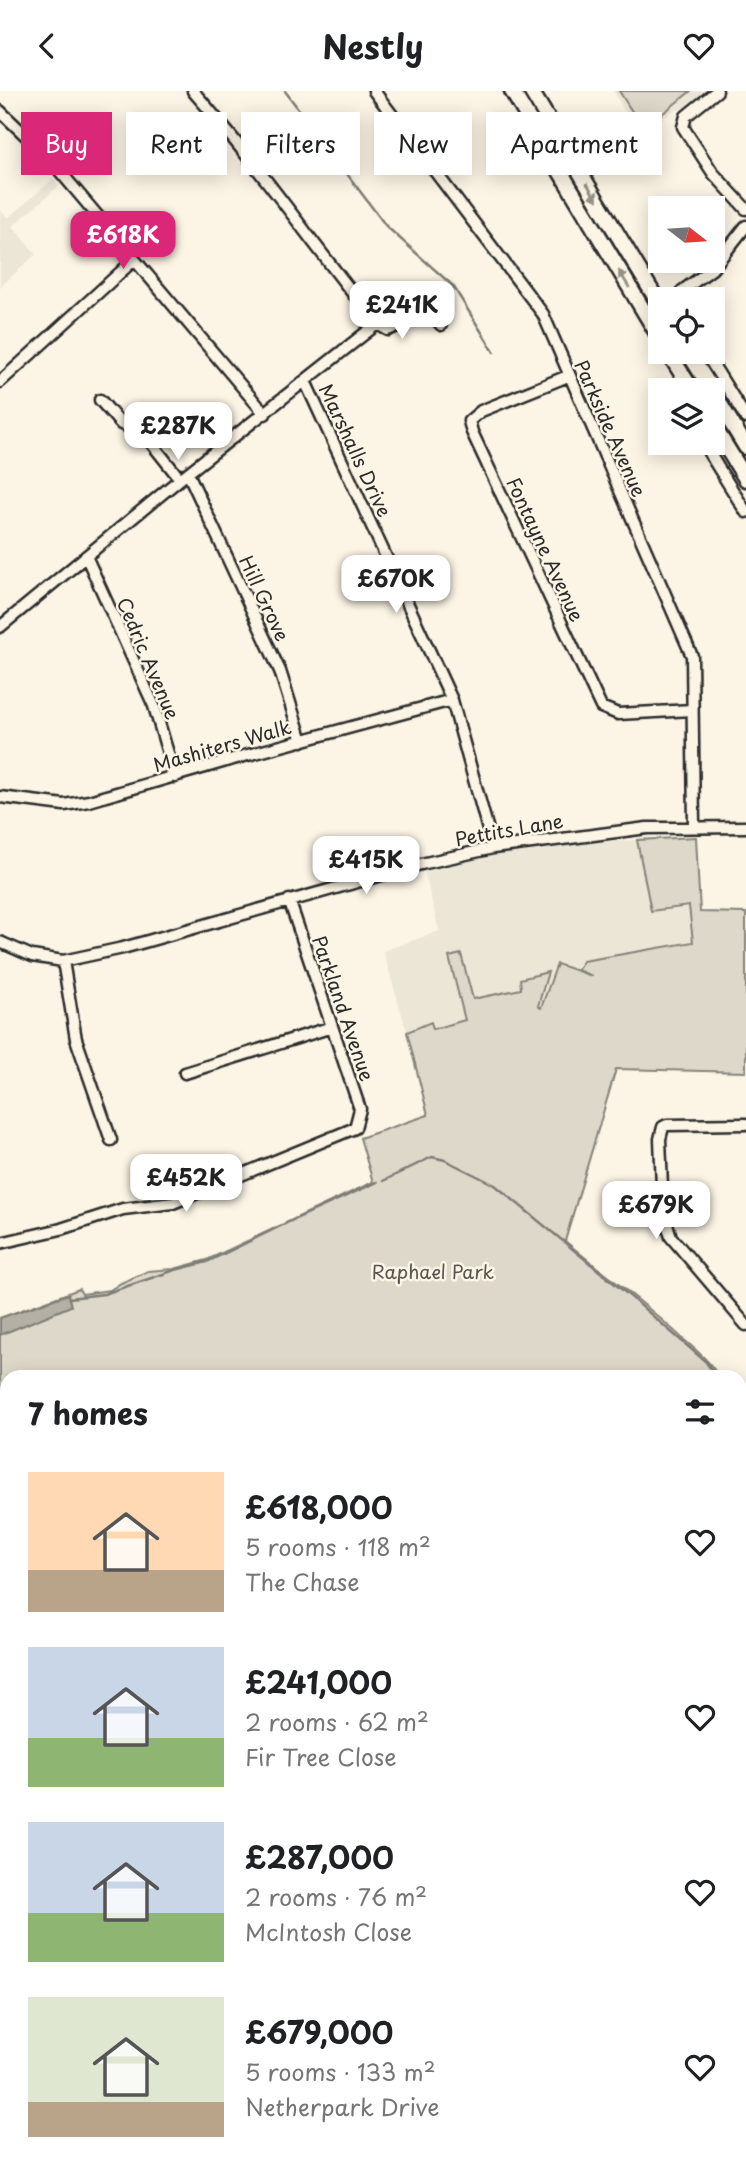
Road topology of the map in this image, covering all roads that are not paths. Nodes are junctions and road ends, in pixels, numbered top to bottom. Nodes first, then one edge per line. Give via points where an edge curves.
1 (193, 91) edge
2 (374, 91) edge
3 (512, 91) edge
4 (531, 91) edge
5 (717, 91) edge
6 (0, 111) edge
7 (746, 209) edge
8 (746, 226) edge
9 (134, 260) junction
10 (649, 287) edge
11 (690, 287) edge
12 (648, 318) edge
13 (377, 324) junction
14 (441, 325) dead end
15 (712, 364) edge
16 (568, 376) junction
17 (305, 381) junction
18 (0, 382) edge
19 (100, 400) dead end
20 (725, 412) edge
21 (265, 414) junction
22 (746, 418) edge
23 (725, 445) edge
24 (746, 447) edge
25 (710, 455) edge
26 (184, 476) junction
27 (746, 479) edge
28 (746, 512) edge
29 (86, 556) junction
30 (0, 627) edge
31 (452, 700) junction
32 (692, 710) junction
33 (302, 741) junction
34 (175, 776) junction
35 (0, 797) edge
36 (694, 827) junction
37 (746, 827) edge
38 (492, 848) junction
39 (289, 901) junction
40 (0, 942) edge
41 (63, 961) junction
42 (332, 1027) junction
43 (184, 1073) dead end
44 (746, 1124) edge
45 (111, 1140) dead end
46 (0, 1243) edge
47 (746, 1325) edge

1 - 13 street
2 - 16 street, Parkside Avenue via 543,314
12 -> 3 highway
4 -> 10 highway
5 - 7 street via 686,117 682,127 713,173
6 - 9 street via 47,156
8 - 11 street via 712,269
9 - 18 street
9 - 21 street
13 - 14 street via 388,330 424,305
13 - 17 street
15 - 22 street
16 - 32 street, Parkside Avenue via 692,656
16 - 32 street, Fontayne Avenue via 481,411 469,421 472,432 601,707 618,714
17 - 21 street
17 - 31 street, Marshalls Drive
19 - 26 street, Hill Grove via 121,424 145,435
20 - 24 highway
21 - 26 street
23 - 27 highway
25 - 28 street
26 - 29 street
26 - 33 street, Hill Grove via 280,671
29 - 30 street
29 - 34 street, Cedric Avenue via 153,706
31 - 33 street, Mashiters Walk
31 - 38 street, Marshalls Drive
32 - 36 street, Parkside Avenue
33 - 34 street, Mashiters Walk
34 - 35 street, Mashiters Walk via 64,805
36 - 37 street, Pettits Lane
36 - 38 street, Pettits Lane via 604,832
38 - 39 street, Pettits Lane
39 - 41 street, Pettits Lane
39 - 42 street, Parkland Avenue
40 - 41 street, Pettits Lane via 32,956
41 - 45 street via 76,1039
42 - 43 street
42 - 46 street, Parkland Avenue via 360,1109 355,1128 173,1203 123,1209
44 - 47 street via 672,1124 663,1128 660,1139 663,1211 671,1237

